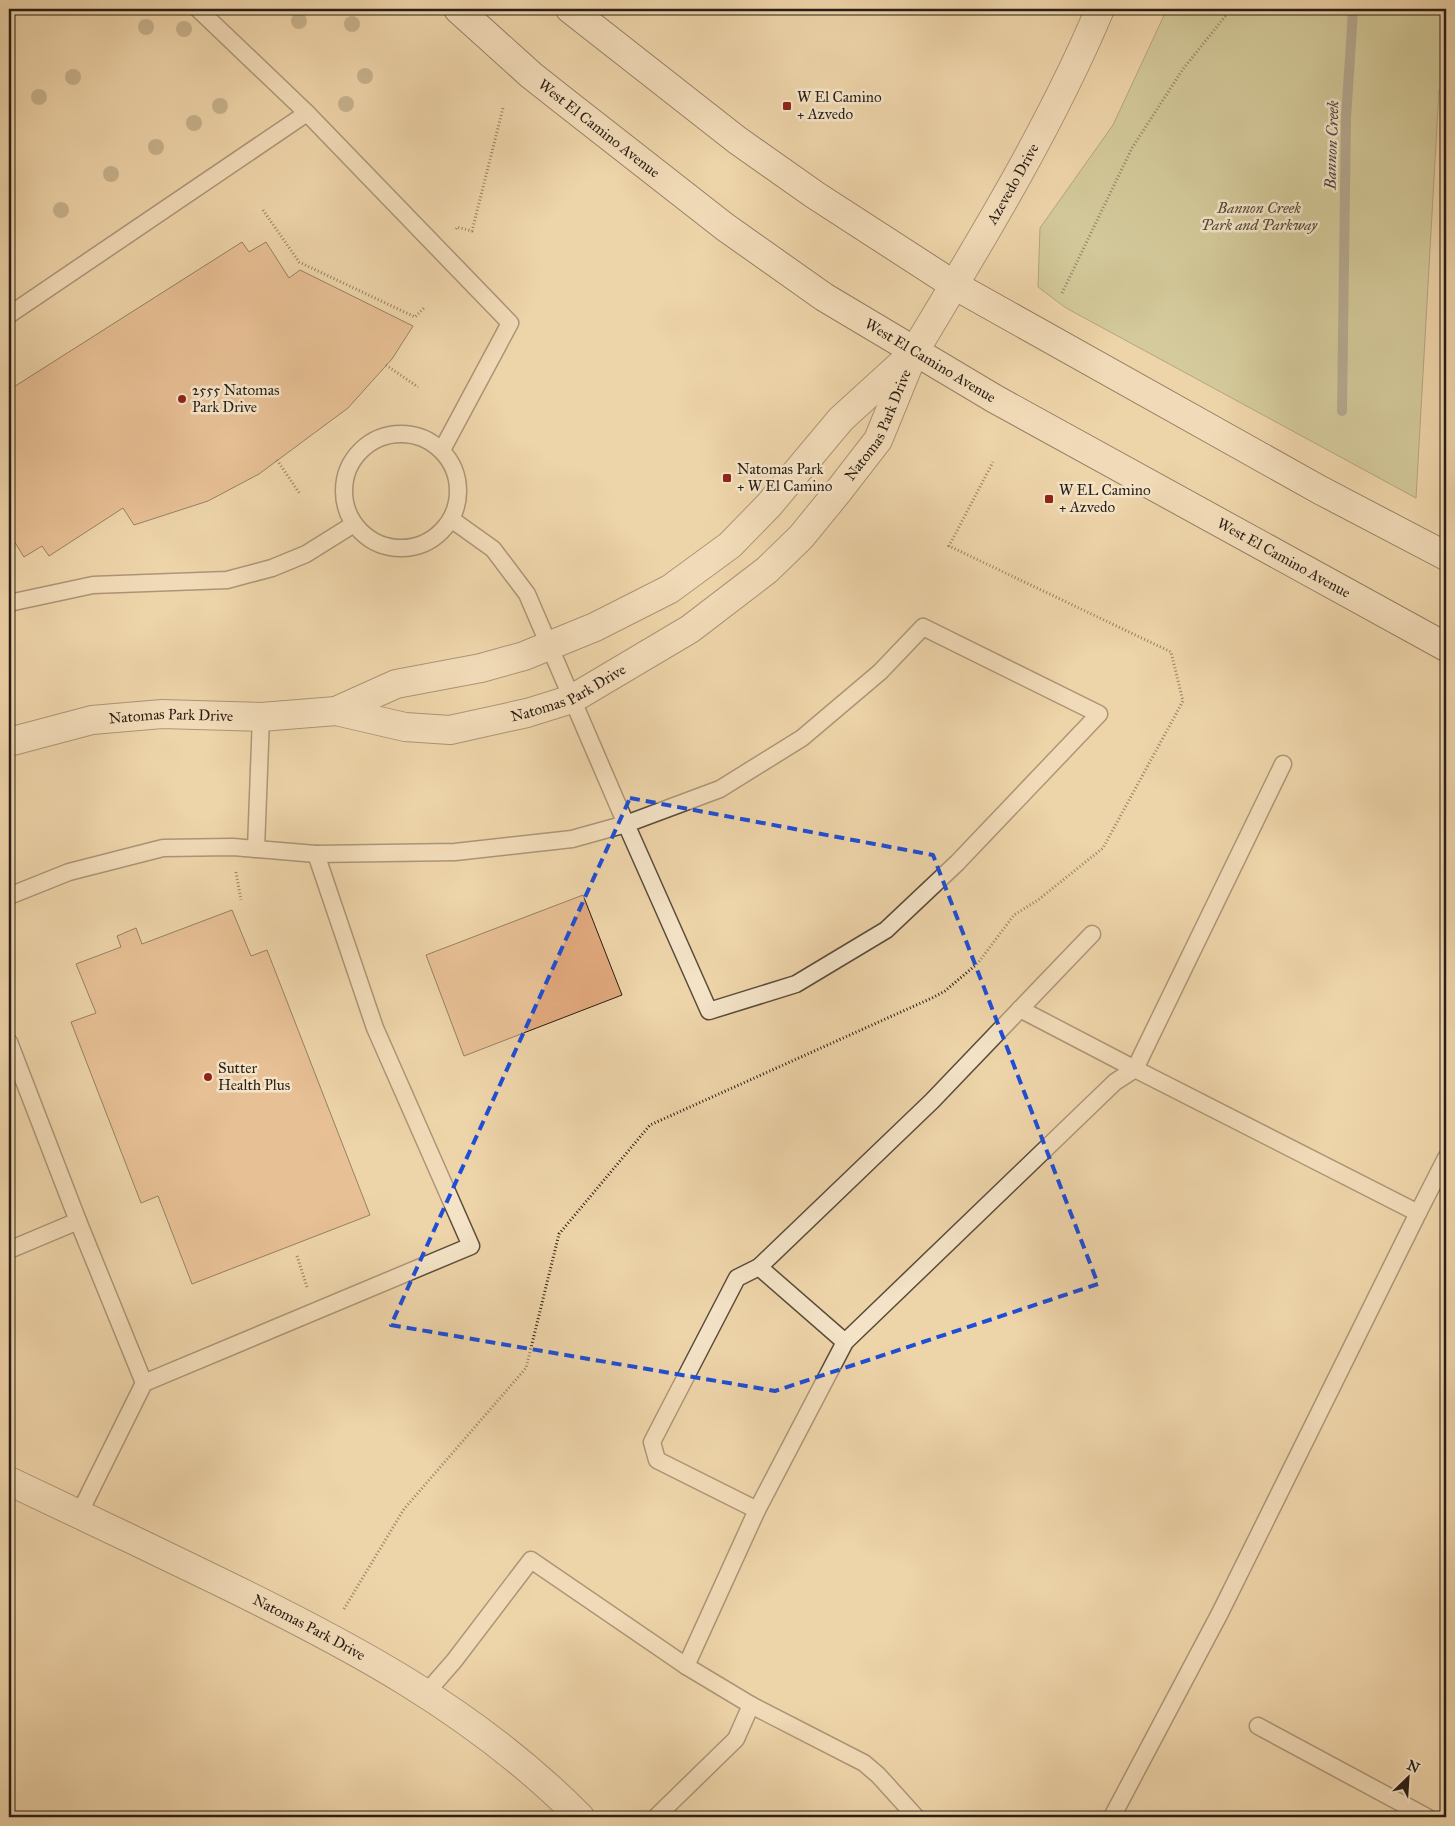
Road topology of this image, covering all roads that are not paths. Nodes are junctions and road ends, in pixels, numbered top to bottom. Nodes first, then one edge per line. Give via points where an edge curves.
1 (198, 9) edge
2 (458, 9) edge
3 (570, 9) edge
4 (1100, 9) edge
5 (307, 114) junction
6 (954, 286) junction
7 (9, 314) edge
8 (914, 352) junction
9 (442, 450) junction
10 (451, 519) junction
11 (354, 524) junction
12 (1446, 556) edge
13 (9, 603) edge
14 (550, 647) junction
15 (1446, 647) edge
16 (572, 699) junction
17 (336, 710) junction
18 (261, 717) junction
19 (9, 742) edge
20 (1284, 764) dead end
21 (626, 824) junction
22 (256, 848) junction
23 (316, 854) junction
24 (9, 896) edge
25 (1092, 934) dead end
26 (1020, 1009) junction
27 (9, 1042) edge
28 (1135, 1069) junction
29 (1446, 1158) edge
30 (1418, 1212) junction
31 (78, 1221) junction
32 (9, 1250) edge
33 (759, 1267) junction
34 (845, 1342) junction
35 (144, 1383) junction
36 (9, 1481) edge
37 (757, 1510) junction
38 (79, 1514) junction
39 (686, 1666) junction
40 (426, 1693) junction
41 (751, 1705) junction
42 (1258, 1726) dead end
43 (580, 1817) edge
44 (656, 1817) edge
45 (916, 1817) edge
46 (1112, 1817) edge
47 (1427, 1817) edge

1 - 5 lane
2 - 8 street, West El Camino Avenue via 539,81 725,227 824,297
3 - 6 street via 737,140
4 - 6 street, Azevedo Drive via 1051,113
5 - 7 lane
5 - 9 lane via 510,323
6 - 8 street, Azevedo Drive
6 - 12 street via 1320,490
8 - 14 street, Natomas Park Drive via 841,419 769,505 730,545 670,589
8 - 15 street, West El Camino Avenue
8 - 16 street, Natomas Park Drive via 878,440 800,537 767,570 690,629
9 - 10 lane via 458,483 458,502
9 - 11 lane via 426,439 408,434 389,435 372,442 357,454 348,470 344,488 346,507
10 - 11 lane via 428,542 412,548 380,544
10 - 14 lane via 493,549 510,570 527,594
11 - 13 lane via 306,554 272,568 227,580 93,585
14 - 16 lane
14 - 17 street, Natomas Park Drive via 481,668 396,684
16 - 17 street, Natomas Park Drive via 450,730 405,727
16 - 21 lane
17 - 18 street, Natomas Park Drive
18 - 19 street, Natomas Park Drive via 162,714 92,720
18 - 22 lane
20 - 28 lane
21 - 21 lane via 720,789 802,738 880,672 923,627 1099,714 957,863 886,930 796,984 709,1011
21 - 23 lane via 572,839 483,850
22 - 23 lane
22 - 24 lane via 163,848 69,872
23 - 35 lane via 374,1028 471,1246
25 - 26 lane
26 - 28 lane
26 - 33 lane via 932,1100
27 - 31 lane
28 - 30 lane
28 - 34 lane via 1115,1082
29 - 30 lane
30 - 46 lane via 1220,1613
31 - 32 lane
31 - 35 lane
33 - 34 lane
33 - 37 lane via 737,1278 652,1442 657,1460
34 - 37 lane
35 - 38 lane
36 - 38 street, Natomas Park Drive
37 - 39 lane
38 - 40 street, Natomas Park Drive via 329,1636
39 - 40 lane via 531,1560 454,1662
39 - 41 lane
40 - 43 street, Natomas Park Drive via 497,1743
41 - 44 lane via 736,1739
41 - 45 lane via 864,1763
42 - 47 lane

